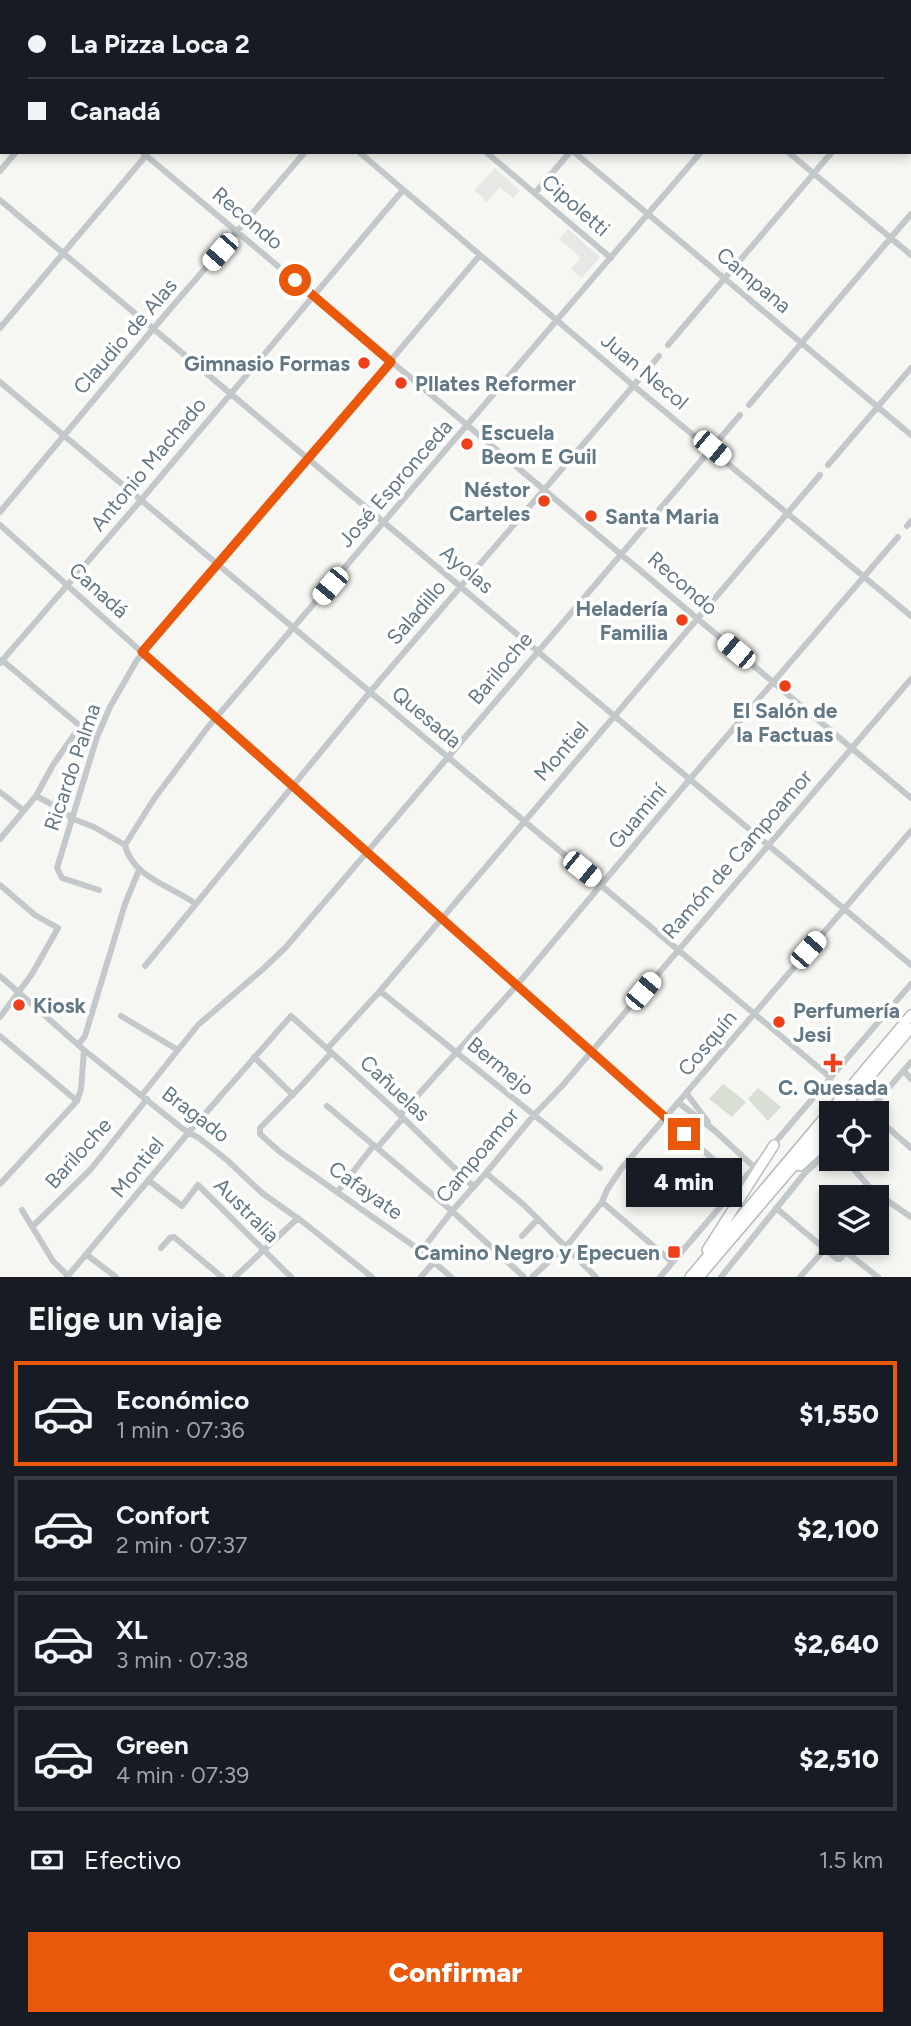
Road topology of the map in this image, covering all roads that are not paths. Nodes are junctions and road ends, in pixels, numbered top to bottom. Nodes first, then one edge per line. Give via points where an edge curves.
1 (14, 154) edge
2 (145, 154) edge
3 (147, 154) edge
4 (303, 154) edge
5 (361, 154) edge
6 (488, 154) edge
7 (570, 154) edge
8 (574, 154) edge
9 (699, 154) edge
10 (790, 154) edge
11 (830, 154) edge
12 (0, 171) edge
13 (814, 173) junction
14 (403, 190) junction
15 (535, 193) junction
16 (0, 200) edge
17 (648, 214) junction
18 (911, 214) edge
19 (237, 233) junction
20 (891, 238) junction
21 (63, 253) junction
22 (480, 255) junction
23 (911, 255) edge
24 (611, 258) junction
25 (725, 279) junction
26 (314, 296) junction
27 (557, 320) junction
28 (0, 328) edge
29 (153, 329) junction
30 (802, 343) junction
31 (668, 345) dead end
32 (659, 356) dead end
33 (391, 362) junction
34 (911, 368) edge
35 (0, 382) edge
36 (634, 386) junction
37 (230, 395) junction
38 (749, 405) dead end
39 (878, 407) junction
40 (740, 415) dead end
41 (468, 425) junction
42 (64, 434) junction
43 (911, 435) edge
44 (712, 448) junction
45 (306, 459) junction
46 (828, 465) dead end
47 (820, 475) dead end
48 (545, 490) junction
49 (141, 500) junction
50 (0, 512) edge
51 (788, 513) junction
52 (383, 523) junction
53 (0, 525) edge
54 (898, 537) dead end
55 (622, 554) junction
56 (217, 565) junction
57 (864, 578) junction
58 (68, 585) junction
59 (461, 587) junction
60 (911, 615) edge
61 (697, 618) junction
62 (295, 629) junction
63 (538, 651) junction
64 (142, 652) junction
65 (1, 661) edge
66 (911, 679) edge
67 (775, 683) junction
68 (370, 692) junction
69 (614, 717) junction
70 (216, 719) junction
71 (80, 726) junction
72 (97, 737) junction
73 (851, 748) junction
74 (448, 758) junction
75 (690, 779) junction
76 (291, 786) junction
77 (0, 792) edge
78 (36, 796) junction
79 (911, 798) edge
80 (23, 810) junction
81 (71, 818) junction
82 (524, 821) junction
83 (911, 831) edge
84 (0, 839) edge
85 (768, 844) junction
86 (125, 845) junction
87 (367, 851) junction
88 (139, 870) junction
89 (0, 885) edge
90 (602, 885) junction
91 (99, 890) dead end
92 (197, 904) junction
93 (845, 908) junction
94 (441, 919) junction
95 (677, 950) junction
96 (911, 965) edge
97 (145, 966) dead end
98 (0, 976) edge
99 (911, 984) edge
100 (517, 985) junction
101 (380, 991) junction
102 (20, 993) junction
103 (755, 1014) junction
104 (911, 1015) edge
105 (121, 1016) dead end
106 (291, 1016) joint
107 (0, 1017) edge
108 (911, 1028) edge
109 (0, 1036) edge
110 (81, 1047) junction
111 (178, 1050) junction
112 (329, 1051) junction
113 (591, 1052) junction
114 (457, 1053) junction
115 (254, 1057) junction
116 (911, 1062) edge
117 (904, 1071) junction
118 (831, 1079) junction
119 (911, 1079) edge
120 (687, 1094) junction
121 (293, 1095) junction
122 (145, 1097) junction
123 (77, 1101) junction
124 (849, 1101) edge
125 (878, 1101) edge
126 (679, 1103) junction
127 (327, 1106) dead end
128 (534, 1115) junction
129 (402, 1117) junction
130 (666, 1118) junction
131 (889, 1129) edge
132 (714, 1130) junction
133 (189, 1132) junction
134 (260, 1134) joint
135 (819, 1136) edge
136 (774, 1145) junction
137 (375, 1147) junction
138 (911, 1148) edge
139 (819, 1149) edge
140 (819, 1160) edge
141 (754, 1167) junction
142 (600, 1168) dead end
143 (855, 1171) edge
144 (486, 1173) junction
145 (148, 1180) junction
146 (740, 1183) junction
147 (0, 1184) edge
148 (866, 1185) edge
149 (474, 1187) junction
150 (338, 1191) junction
151 (602, 1202) junction
152 (889, 1202) edge
153 (762, 1204) junction
154 (776, 1208) junction
155 (22, 1210) dead end
156 (452, 1210) junction
157 (911, 1217) edge
158 (298, 1218) junction
159 (538, 1219) junction
160 (32, 1227) junction
161 (522, 1236) dead end
162 (819, 1244) edge
163 (565, 1246) junction
164 (162, 1248) dead end
165 (263, 1250) junction
166 (421, 1251) junction
167 (87, 1255) junction
168 (820, 1255) edge
169 (850, 1255) edge
170 (434, 1262) junction
171 (672, 1262) junction
172 (67, 1276) edge
173 (116, 1277) edge
174 (222, 1277) edge
175 (235, 1277) edge
176 (291, 1277) edge
177 (372, 1277) edge
178 (421, 1277) edge
179 (451, 1277) edge
180 (524, 1277) edge
181 (532, 1277) edge
182 (596, 1277) edge
183 (660, 1277) edge
184 (687, 1277) edge
185 (699, 1277) edge
186 (721, 1277) edge
187 (800, 1277) edge
188 (878, 1277) edge

1 - 12 street
2 - 21 street
3 - 19 street, Recondo
4 - 19 street, Claudio de Alas
5 - 14 street, Juan Necol
6 - 15 street, Cipoletti
7 - 15 street
8 - 17 street, Campana
9 - 17 street, José Espronceda
10 - 13 street
11 - 13 street
13 - 20 street
13 - 25 street
14 - 22 street, Juan Necol
14 - 26 street, Antonio Machado
15 - 24 street, Cipoletti
16 - 21 street, Ayolas
17 - 24 street, José Espronceda
17 - 25 street, Campana
18 - 20 street
19 - 26 street, Recondo
19 - 29 street, Claudio de Alas
20 - 23 street
20 - 30 street
21 - 28 street
21 - 29 street, Ayolas
22 - 27 street, Juan Necol
22 - 33 street, Ricardo Palma
24 - 27 street, José Espronceda
25 - 30 street, Campana
25 - 31 street
26 - 33 street, Recondo
26 - 37 street, Antonio Machado
27 - 36 street, Juan Necol
27 - 41 street, José Espronceda
29 - 37 street, Ayolas
29 - 42 street, Claudio de Alas
30 - 38 street
30 - 39 street, Campana
32 - 36 street, Saladillo
33 - 41 street, Recondo
33 - 45 street, Ricardo Palma
34 - 39 street
35 - 42 street, Quesada
36 - 44 street, Juan Necol
36 - 48 street, Saladillo
37 - 45 street, Ayolas
37 - 49 street, Antonio Machado
39 - 43 street, Campana
39 - 46 street
40 - 44 street, Bariloche
41 - 48 street, Recondo
41 - 52 street, José Espronceda
42 - 49 street, Quesada
42 - 50 street, Claudio de Alas
44 - 51 street, Juan Necol
44 - 55 street, Bariloche
45 - 52 street, Ayolas
45 - 56 street, Ricardo Palma
47 - 51 street, Montiel
48 - 55 street, Recondo
48 - 59 street, Saladillo
49 - 56 street, Quesada
49 - 58 street, Antonio Machado
51 - 57 street, Juan Necol
51 - 61 street, Montiel
52 - 59 street, Ayolas
52 - 62 street, José Espronceda
53 - 58 street, Canadá
54 - 57 street, Guaminí
55 - 61 street, Recondo
55 - 63 street, Bariloche
56 - 62 street, Quesada
56 - 64 street, Ricardo Palma
57 - 60 street, Juan Necol
57 - 67 street, Guaminí
58 - 64 street, Canadá
58 - 65 street, Antonio Machado
59 - 63 street, Ayolas
59 - 68 street, Saladillo
61 - 67 street, Recondo
61 - 69 street, Montiel
62 - 68 street, Quesada
62 - 70 street, José Espronceda
63 - 69 street, Ayolas
63 - 74 street, Bariloche
64 - 70 street, Canadá
64 - 72 street, Ricardo Palma
65 - 71 street
66 - 73 street, Ramón de Campoamor
67 - 73 street, Recondo
67 - 75 street, Guaminí
68 - 74 street, Quesada
68 - 76 street, Saladillo
69 - 75 street, Ayolas
69 - 82 street, Montiel
70 - 76 street, Canadá
70 - 86 street, José Espronceda
71 - 72 street
71 - 78 street, Ricardo Palma
72 - 81 street, Ricardo Palma
73 - 79 street, Recondo
73 - 85 street, Ramón de Campoamor
74 - 82 street, Quesada
74 - 87 street, Bariloche
75 - 85 street, Ayolas
75 - 90 street, Guaminí
76 - 87 street, Canadá
76 - 92 street, Saladillo
77 - 80 street
78 - 80 street, Ricardo Palma
78 - 81 street
80 - 84 street, Ricardo Palma
81 - 86 street
81 - 91 street, Ricardo Palma via 57,868 62,878
82 - 90 street, Quesada
82 - 94 street, Montiel
83 - 93 street, Cosquín
85 - 93 street, Ayolas
85 - 95 street, Ramón de Campoamor
86 - 88 street
87 - 94 street, Canadá
87 - 111 street, Bariloche via 278,955 198,1024
88 - 92 street
88 - 110 street
89 - 102 street via 58,928
90 - 95 street, Quesada
90 - 100 street, Guaminí
92 - 97 street, Saladillo
93 - 96 street, Ayolas
93 - 103 street, Cosquín
94 - 100 street, Canadá
94 - 101 street, Montiel
95 - 103 street, Quesada
95 - 113 street, Ramón de Campoamor
98 - 102 street, Bragado
99 - 118 street
100 - 113 street, Canadá
100 - 114 street, Guaminí
101 - 112 street, Montiel
101 - 114 street, Bermejo
102 - 107 street
102 - 110 street, Bragado
103 - 118 street, Quesada
103 - 120 street, Cosquín
104 - 184 highway
105 - 111 street
106 - 112 street, Cañuelas
106 - 115 street, Montiel
108 - 124 highway
109 - 123 street
110 - 122 street, Bragado
110 - 123 street
111 - 122 street, Bariloche
112 - 121 street, Montiel
112 - 129 street, Cañuelas
113 - 128 street, Campoamor
113 - 130 street, Canadá
114 - 128 street, Bermejo
114 - 129 street, Guaminí
115 - 121 street
115 - 133 street, Montiel
116 - 117 street
117 - 119 street
117 - 125 street
118 - 136 street
120 - 126 street, Cosquín
120 - 132 street
121 - 134 street, Montiel via 260,1128
122 - 133 street, Bragado
122 - 160 street, Bariloche via 91,1169
123 - 147 street
126 - 130 street, Cosquín
126 - 132 street
127 - 137 street
128 - 142 street, Bermejo
128 - 144 street, Campoamor
129 - 137 street, Guaminí
129 - 149 street, Cañuelas
130 - 146 street, Canadá
130 - 151 street, Cosquín via 621,1169
131 - 138 street
132 - 141 street
133 - 145 street, Montiel
133 - 158 street, Bragado
134 - 150 street, Cafayate
135 - 153 highway
136 - 141 street
136 - 184 highway
137 - 150 street, Guaminí
137 - 156 street
139 - 153 highway
140 - 154 street
141 - 146 street
143 - 148 street
144 - 149 street, Campoamor
144 - 159 street
145 - 165 street, Australia via 182,1206 198,1185
145 - 167 street, Montiel
146 - 171 street
149 - 156 street, Campoamor
150 - 166 street, Cafayate
151 - 163 street, Cosquín
151 - 171 street
152 - 157 street
153 - 185 highway
154 - 162 street
154 - 186 street
155 - 160 street
156 - 166 street, Campoamor
156 - 180 street
158 - 165 street
158 - 177 street, Bragado
159 - 161 street
159 - 163 street
160 - 172 street
163 - 181 street, Cosquín
163 - 182 street
164 - 174 street via 174,1237
165 - 175 street
165 - 176 street, Australia
166 - 170 street, Cafayate
167 - 172 street, Montiel
167 - 173 street
168 - 187 street
169 - 188 street
170 - 178 street
170 - 179 street, Cafayate
171 - 183 street

